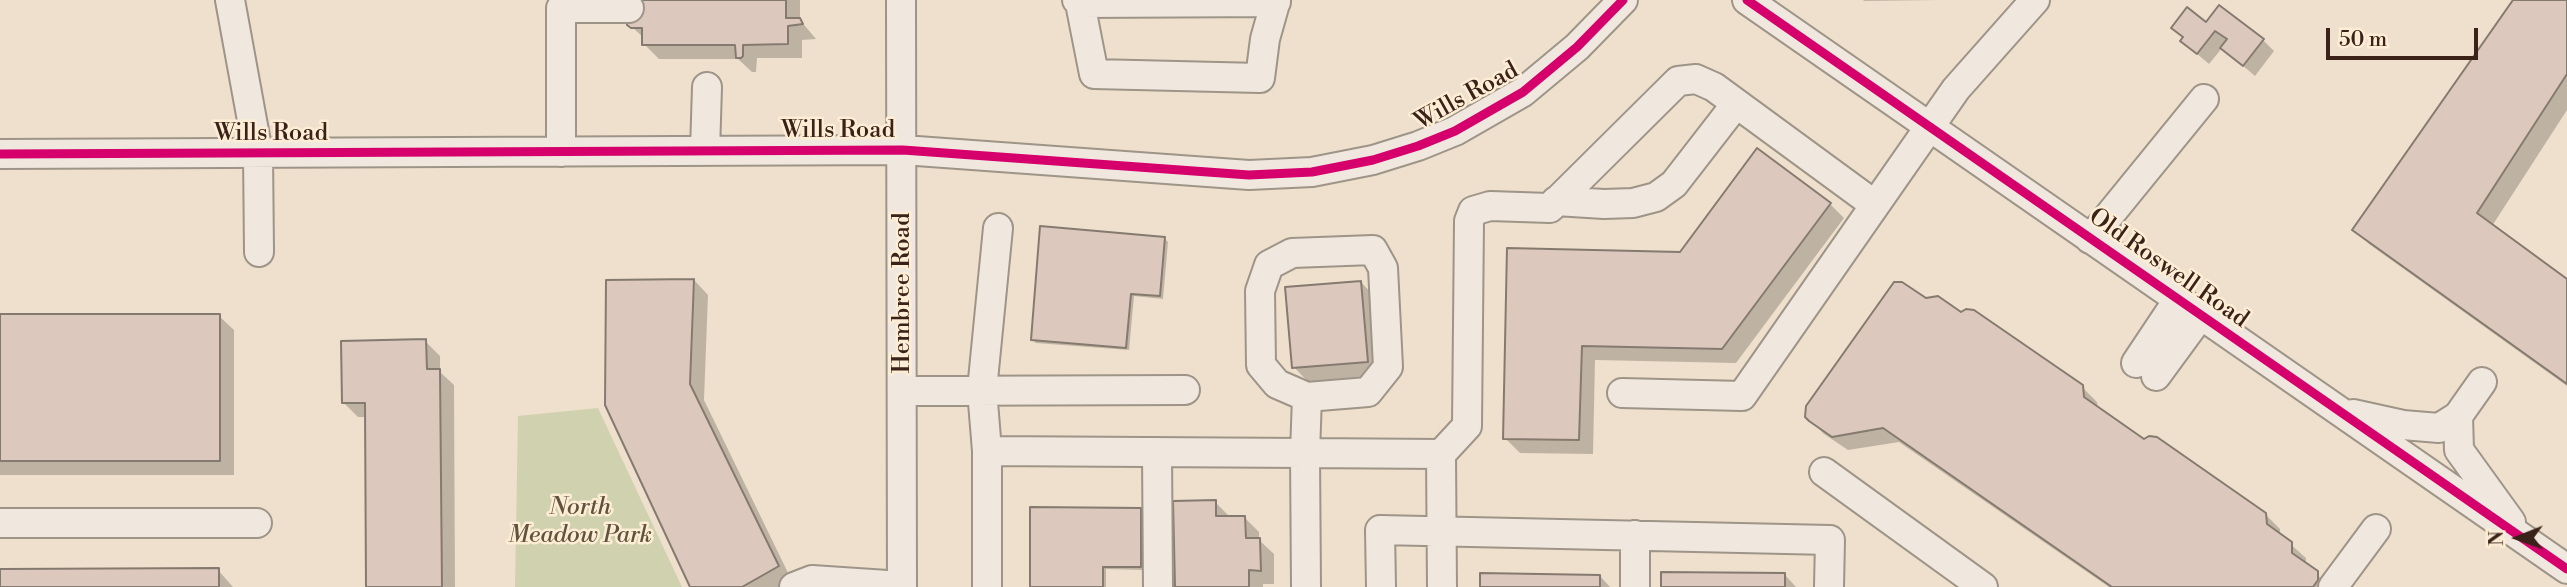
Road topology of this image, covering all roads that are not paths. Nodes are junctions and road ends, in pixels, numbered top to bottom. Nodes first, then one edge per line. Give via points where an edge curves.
1 (230, 0) edge
2 (901, 0) edge
3 (1623, 0) edge
4 (1746, 0) edge
5 (2035, 0) edge
6 (1078, 1) edge
7 (1276, 1) edge
8 (561, 4) edge
9 (629, 8) dead end
10 (707, 87) dead end
11 (2204, 99) dead end
12 (1736, 104) junction
13 (1931, 126) junction
14 (903, 150) junction
15 (705, 151) junction
16 (561, 152) junction
17 (258, 153) junction
18 (0, 154) edge
19 (1556, 201) junction
20 (1875, 205) junction
21 (998, 228) dead end
22 (2090, 239) junction
23 (259, 252) dead end
24 (2189, 308) junction
25 (2146, 370) dead end
26 (2482, 382) dead end
27 (982, 390) junction
28 (1185, 390) dead end
29 (902, 391) junction
30 (1622, 394) dead end
31 (1307, 397) junction
32 (2339, 411) junction
33 (2458, 416) junction
34 (987, 451) junction
35 (1157, 452) junction
36 (1305, 453) junction
37 (1441, 454) junction
38 (1824, 472) dead end
39 (0, 523) edge
40 (257, 523) dead end
41 (2376, 529) dead end
42 (1443, 531) junction
43 (1635, 535) junction
44 (2523, 539) junction
45 (2567, 569) edge
46 (794, 587) edge
47 (902, 587) edge
48 (987, 587) edge
49 (1158, 587) edge
50 (1306, 587) edge
51 (1381, 587) edge
52 (1442, 587) edge
53 (1635, 587) edge
54 (1829, 587) edge
55 (1983, 587) edge
56 (2333, 587) edge

1 - 17 street
2 - 14 street, Hembree Road
3 - 14 street, Wills Road via 1523,92 1455,131 1373,160 1312,172 1249,175
4 - 13 street, Old Roswell Road
5 - 13 street via 1956,89
6 - 7 street
6 - 7 street via 1094,74 1260,78
8 - 9 street
8 - 16 street
10 - 15 street
11 - 22 street
12 - 19 street via 1674,184 1656,197 1614,204
12 - 19 street via 1696,79 1678,80
12 - 20 street
13 - 20 street
13 - 22 street, Old Roswell Road
14 - 15 street, Wills Road
14 - 29 street, Hembree Road
15 - 16 street, Wills Road
16 - 17 street, Wills Road
17 - 18 street, Wills Road
17 - 23 street
19 - 37 street via 1550,208 1490,206 1473,211 1469,221 1466,426
20 - 30 street via 1742,396
21 - 27 street
22 - 24 street, Old Roswell Road
24 - 25 street
24 - 32 street, Old Roswell Road
26 - 33 street
27 - 28 street
27 - 29 street
27 - 34 street
29 - 47 street, Hembree Road
31 - 31 street via 1368,392 1388,367 1383,268 1373,250 1292,253 1269,265 1260,291 1261,365 1277,384
31 - 36 street
32 - 33 street via 2439,428
32 - 44 street, Old Roswell Road
33 - 44 street via 2459,450
34 - 35 street
34 - 48 street
35 - 36 street
35 - 49 street
36 - 37 street
36 - 50 street
37 - 42 street
38 - 55 street
39 - 40 street
41 - 56 street
42 - 43 street
42 - 51 street via 1380,530
42 - 52 street
43 - 53 street
43 - 54 street via 1830,540
44 - 45 street, Old Roswell Road
46 - 47 street via 811,580

